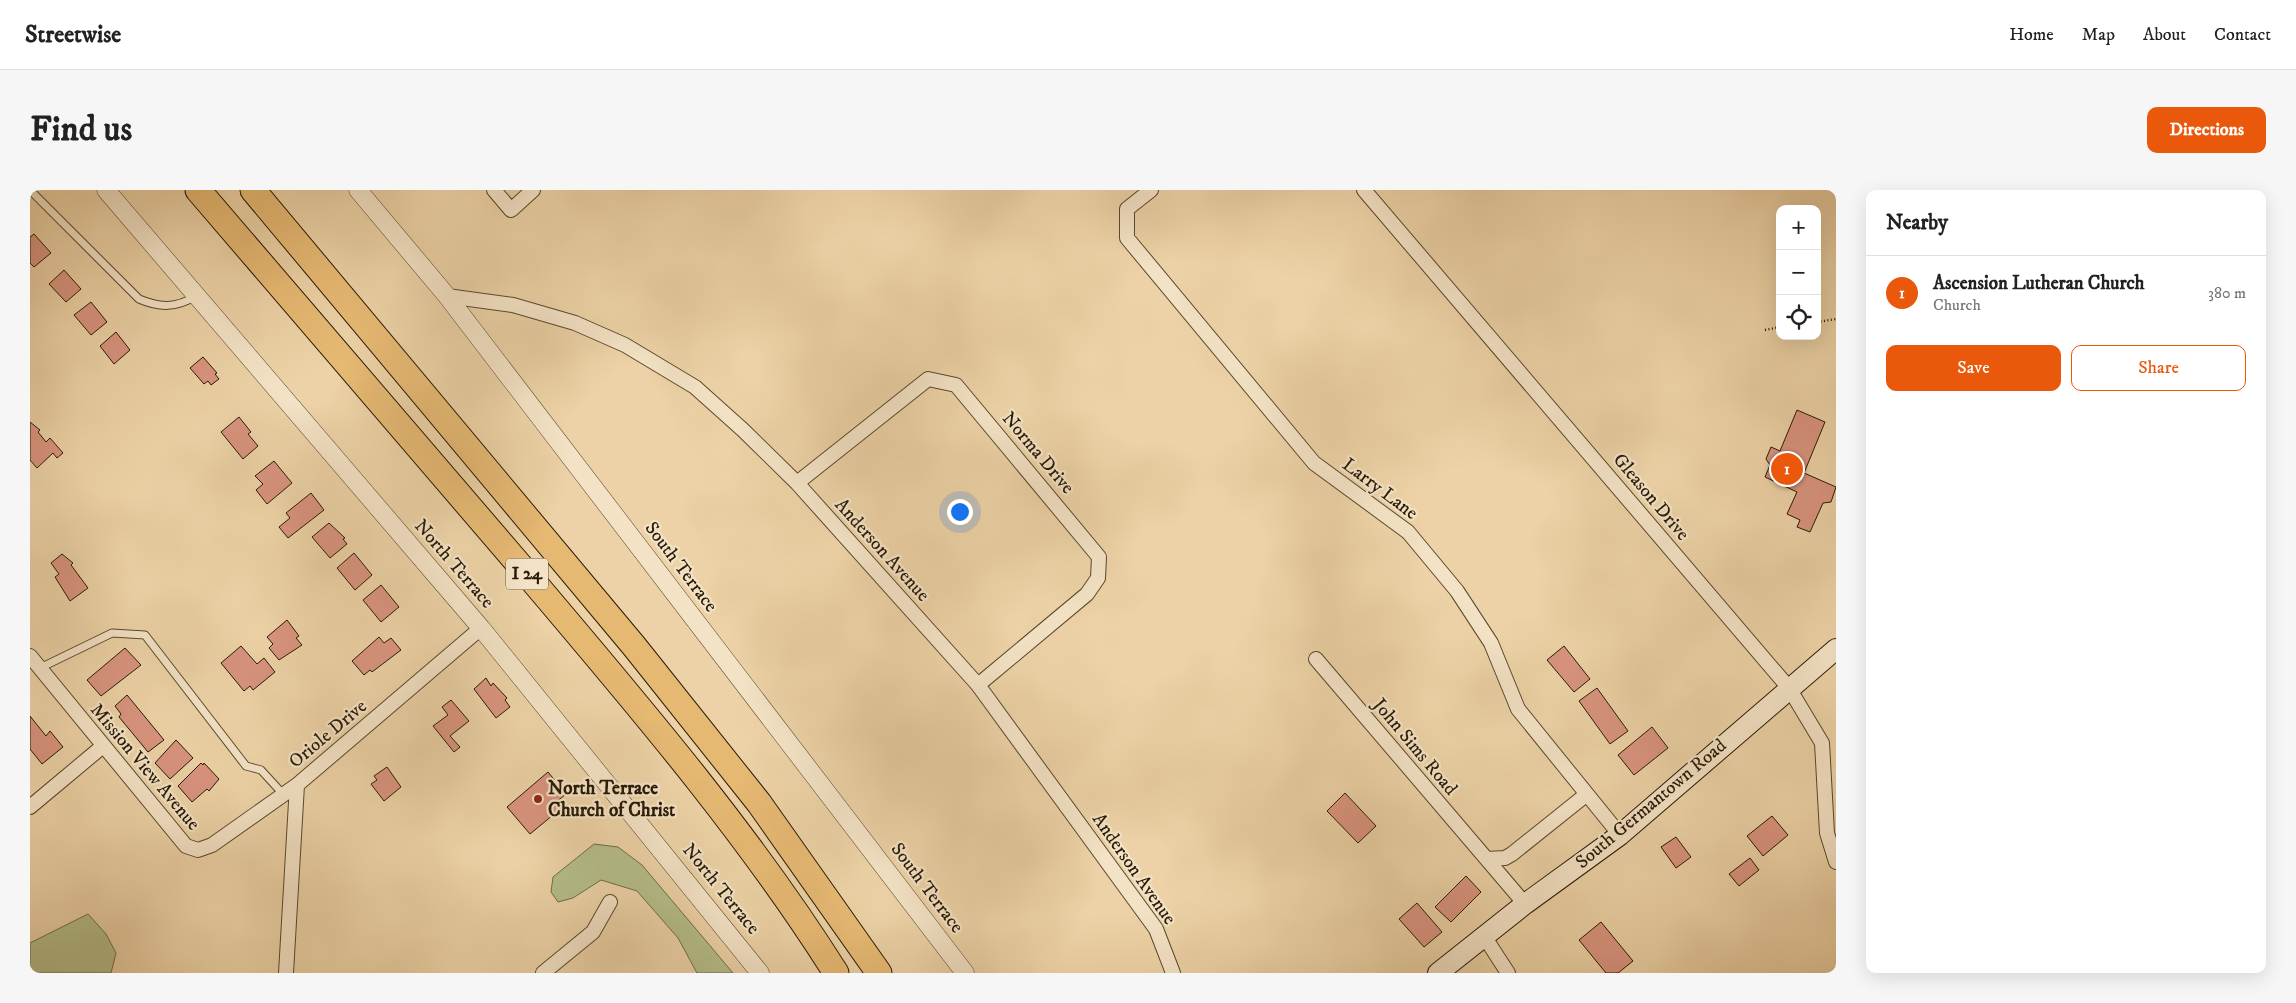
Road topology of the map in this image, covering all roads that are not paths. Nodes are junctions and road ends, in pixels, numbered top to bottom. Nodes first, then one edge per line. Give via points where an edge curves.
1 (30, 190) edge
2 (106, 190) edge
3 (198, 190) edge
4 (253, 190) edge
5 (358, 190) edge
6 (494, 190) edge
7 (534, 190) edge
8 (1151, 190) edge
9 (1364, 190) edge
10 (196, 296) junction
11 (447, 296) junction
12 (796, 483) junction
13 (481, 628) junction
14 (1836, 648) edge
15 (30, 656) edge
16 (1316, 659) dead end
17 (40, 669) junction
18 (978, 685) junction
19 (1789, 688) junction
20 (104, 746) junction
21 (297, 784) junction
22 (283, 794) junction
23 (1587, 794) junction
24 (30, 807) edge
25 (1620, 835) junction
26 (1486, 859) junction
27 (1836, 862) edge
28 (610, 902) dead end
29 (1525, 904) junction
30 (1484, 936) junction
31 (286, 973) edge
32 (543, 973) edge
33 (760, 973) edge
34 (836, 973) edge
35 (879, 973) edge
36 (965, 973) edge
37 (1173, 973) edge
38 (1438, 973) edge
39 (1508, 973) edge

1 - 10 lane via 139,299 152,305 172,306
2 - 10 street, North Terrace
3 - 34 highway, I 24 via 612,674 728,821 815,939
4 - 35 highway, I 24 via 634,646 759,803
5 - 11 street, South Terrace
6 - 7 street via 511,210
8 - 23 street, Larry Lane via 1127,209 1126,238 1314,463 1408,532 1457,591 1491,643 1518,709
9 - 19 street, Gleason Drive
10 - 13 street, North Terrace
11 - 12 street, Anderson Avenue via 513,305 575,324 625,345 695,387
11 - 36 street, South Terrace
12 - 18 street, Anderson Avenue
12 - 18 street, Norma Drive via 928,379 956,385 1099,556 1098,578 1086,594
13 - 21 street, Oriole Drive
13 - 33 street, North Terrace
14 - 19 main road, South Germantown Road
15 - 17 street, Mission View Avenue
16 - 26 street, John Sims Road
17 - 20 street, Mission View Avenue
17 - 22 lane via 112,633 145,634 246,766 261,770
18 - 37 street, Anderson Avenue via 1156,929
19 - 25 main road, South Germantown Road
19 - 27 street, Gleason Drive via 1822,743 1827,833
20 - 22 street, Mission View Avenue via 186,846 198,850 212,846
20 - 24 street
21 - 22 street, Mission View Avenue
21 - 31 street, Oriole Drive
23 - 25 street, Larry Lane
23 - 26 street via 1512,854
25 - 29 main road, South Germantown Road
26 - 29 street, John Sims Road
28 - 32 street via 593,932
29 - 30 main road, South Germantown Road
30 - 38 main road, South Germantown Road
30 - 39 street

